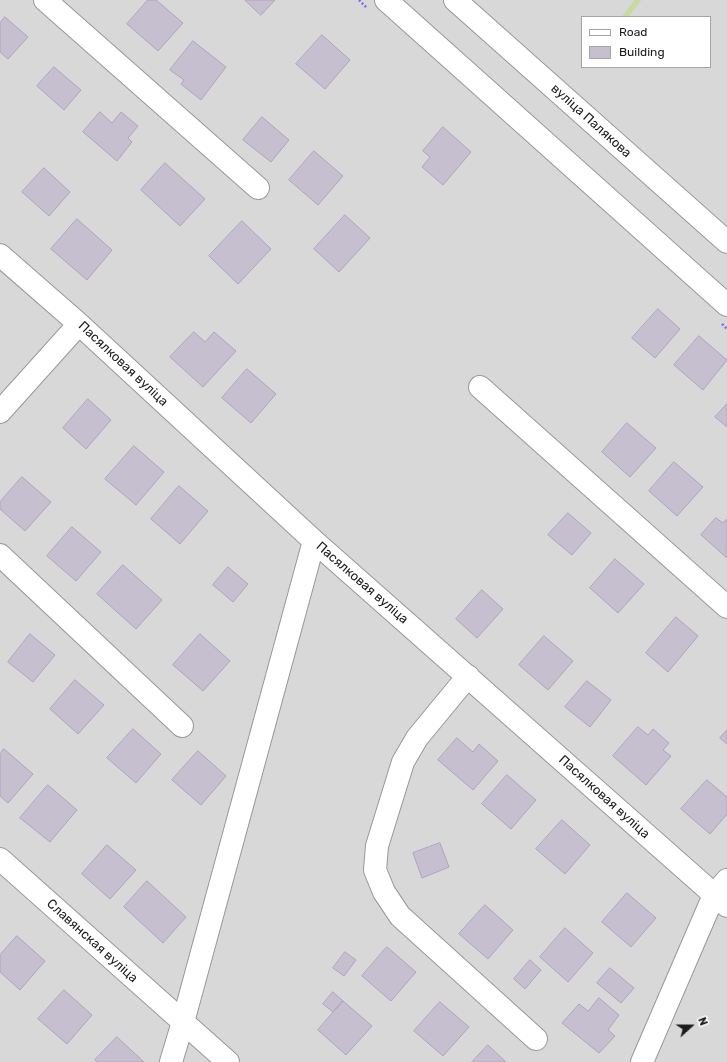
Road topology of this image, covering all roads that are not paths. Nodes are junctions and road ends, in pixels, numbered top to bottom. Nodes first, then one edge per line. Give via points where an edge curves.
1 (45, 0) edge
2 (386, 0) edge
3 (455, 0) edge
4 (258, 188) dead end
5 (727, 242) edge
6 (0, 255) edge
7 (727, 305) edge
8 (79, 324) junction
9 (480, 387) dead end
10 (0, 412) edge
11 (314, 541) junction
12 (0, 555) edge
13 (727, 608) edge
14 (468, 676) junction
15 (182, 726) dead end
16 (0, 859) edge
17 (723, 894) edge
18 (183, 1022) junction
19 (536, 1039) dead end
20 (171, 1062) edge
21 (228, 1062) edge
22 (642, 1062) edge

1 - 4 street
2 - 7 street
3 - 5 street, вуліца Палякова
6 - 8 street, Пасялковая вуліца
8 - 10 street
8 - 11 street, Пасялковая вуліца
9 - 13 street
11 - 14 street, Пасялковая вуліца
11 - 18 street
12 - 15 street
14 - 17 street, Пасялковая вуліца
14 - 19 street via 417,738 403,762 377,846 375,870 384,892 400,916
16 - 18 street, Славянская вуліца
17 - 22 street
18 - 20 street
18 - 21 street, Славянская вуліца

